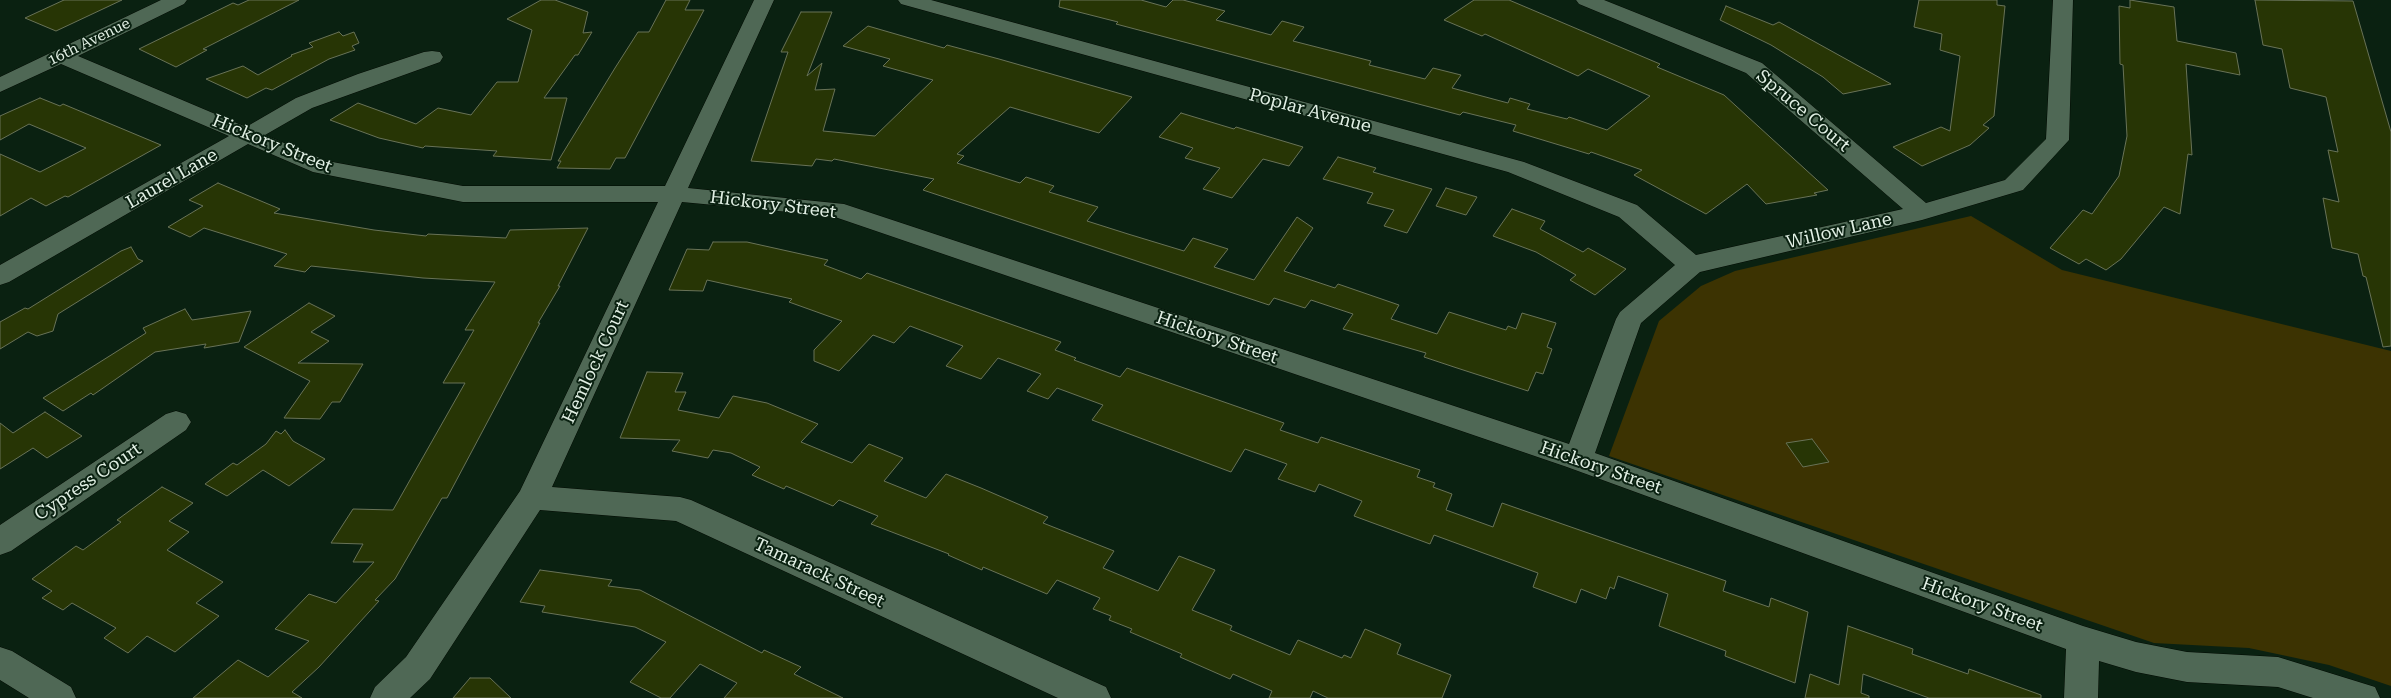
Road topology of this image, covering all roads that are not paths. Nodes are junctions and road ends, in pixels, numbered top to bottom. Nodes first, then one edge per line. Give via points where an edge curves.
1 (177, 0) edge
2 (764, 0) edge
3 (908, 0) edge
4 (1586, 0) edge
5 (2064, 0) edge
6 (60, 56) junction
7 (432, 57) dead end
8 (0, 85) edge
9 (249, 135) junction
10 (675, 194) junction
11 (1922, 212) junction
12 (1692, 265) junction
13 (0, 276) edge
14 (176, 422) dead end
15 (1578, 460) junction
16 (532, 496) junction
17 (0, 542) edge
18 (2083, 641) junction
19 (0, 662) edge
20 (59, 698) edge
21 (387, 698) edge
22 (1094, 698) edge
23 (2081, 698) edge
24 (2363, 698) edge

1 - 6 street, 16th Avenue
2 - 10 street, Hemlock Court
3 - 12 street, Poplar Avenue via 1516,167 1628,212
4 - 11 street, Spruce Court via 1754,68
5 - 11 street, Willow Lane via 2057,140 2014,184
6 - 8 street, 16th Avenue
6 - 9 street, Hickory Street
7 - 9 street, Laurel Lane via 304,103
9 - 10 street, Hickory Street via 321,167 463,194
9 - 13 street, Laurel Lane
10 - 15 street, Hickory Street via 835,209
10 - 16 street, Hemlock Court
11 - 12 street, Willow Lane
12 - 15 street, Willow Lane via 1629,319
14 - 17 street, Cypress Court
15 - 18 street, Hickory Street
16 - 21 street, Hemlock Court via 418,668
16 - 22 street, Tamarack Street via 680,509
18 - 23 street
18 - 24 street, Hickory Street via 2136,657 2187,667 2278,672
19 - 20 street

